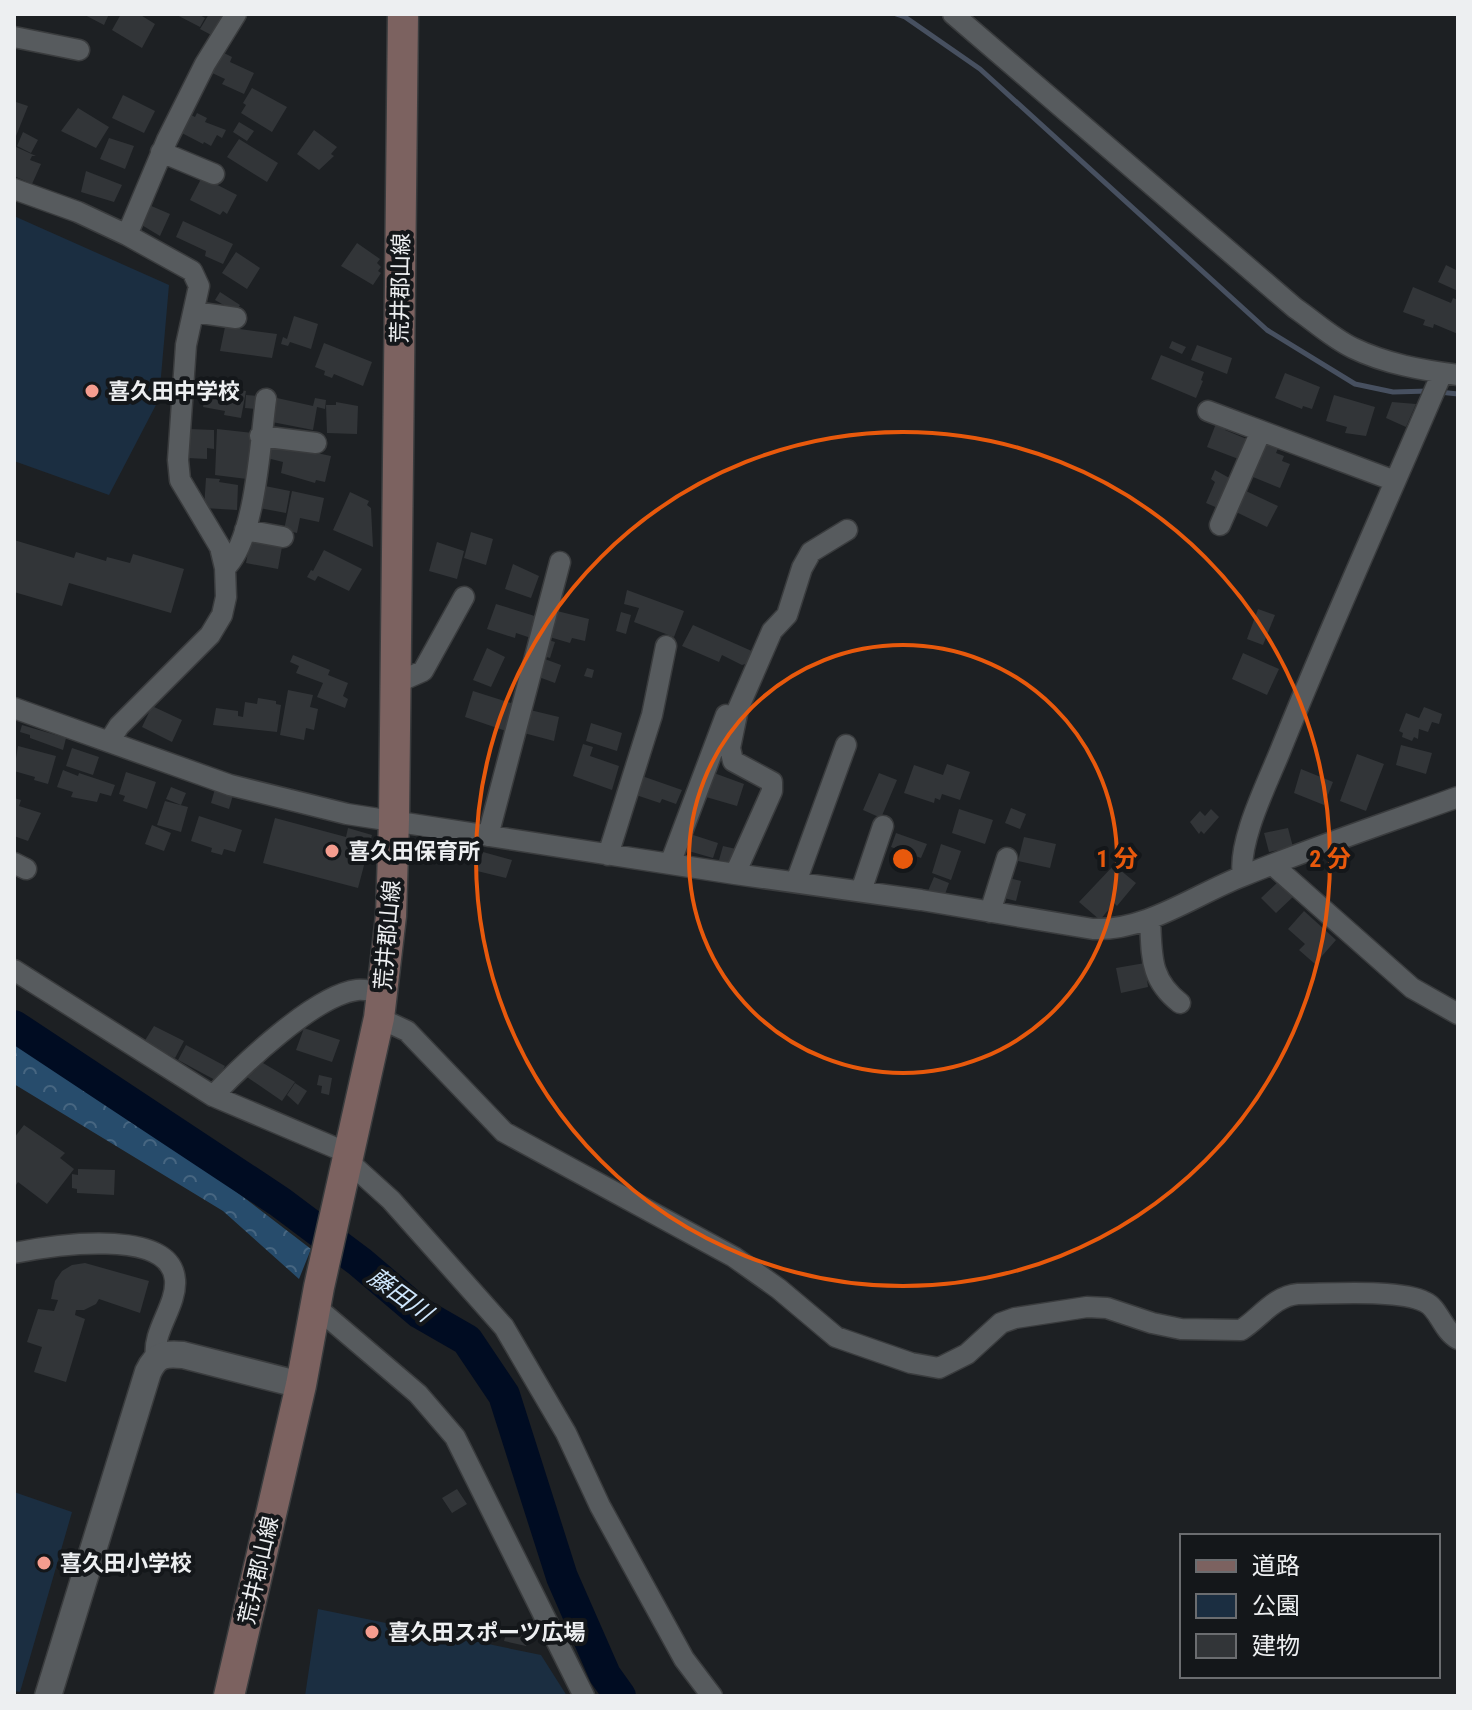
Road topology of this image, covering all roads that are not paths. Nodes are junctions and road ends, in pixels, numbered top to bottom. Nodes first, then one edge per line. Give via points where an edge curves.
1 (236, 14) edge
2 (403, 14) edge
3 (953, 14) edge
4 (14, 37) edge
5 (79, 50) dead end
6 (161, 152) junction
7 (214, 174) dead end
8 (14, 189) edge
9 (127, 235) junction
10 (194, 312) junction
11 (236, 318) dead end
12 (1450, 374) edge
13 (266, 399) dead end
14 (1208, 411) dead end
15 (1261, 431) junction
16 (260, 436) junction
17 (316, 443) dead end
18 (1395, 481) junction
19 (1220, 525) dead end
20 (245, 530) junction
21 (847, 530) dead end
22 (283, 537) dead end
23 (560, 562) dead end
24 (225, 568) junction
25 (464, 597) dead end
26 (666, 646) dead end
27 (396, 683) junction
28 (731, 700) dead end
29 (14, 708) edge
30 (110, 740) junction
31 (846, 745) dead end
32 (1458, 797) edge
33 (394, 820) junction
34 (883, 826) dead end
35 (488, 836) junction
36 (608, 855) junction
37 (1007, 858) dead end
38 (670, 864) junction
39 (1273, 865) junction
40 (735, 874) junction
41 (1243, 876) junction
42 (796, 882) junction
43 (861, 891) junction
44 (990, 912) junction
45 (1150, 919) junction
46 (14, 970) edge
47 (1180, 1003) dead end
48 (381, 1005) junction
49 (1458, 1014) edge
50 (213, 1096) junction
51 (348, 1165) junction
52 (14, 1253) edge
53 (318, 1297) junction
54 (1458, 1339) edge
55 (156, 1357) junction
56 (301, 1385) junction
57 (48, 1696) edge
58 (229, 1696) edge
59 (584, 1696) edge
60 (712, 1696) edge

1 - 6 street
2 - 27 main road, 荒井郡山線
3 - 12 street via 1295,308 1376,358
4 - 5 street
6 - 7 street
6 - 9 street
8 - 9 street
9 - 10 street via 192,271 199,286
10 - 11 street
10 - 24 street via 186,345 180,480 220,547
12 - 18 street
13 - 16 street
14 - 15 street
15 - 18 street
15 - 19 street
16 - 17 street
16 - 20 street
18 - 41 street via 1260,802 1243,851
20 - 22 street
20 - 24 street via 237,556
21 - 40 street via 811,552 796,580 787,615 772,631 738,709 730,748 733,761 772,782 772,791
23 - 35 street
24 - 30 street via 222,615 210,635
25 - 27 street via 423,671
26 - 36 street via 652,715
27 - 33 main road, 荒井郡山線
28 - 38 street
29 - 30 street
30 - 33 street via 230,785
31 - 42 street
32 - 39 street
33 - 35 street
33 - 48 main road, 荒井郡山線
34 - 43 street
35 - 36 street
36 - 38 street
37 - 44 street
38 - 40 street
39 - 41 street
39 - 49 street via 1412,988
40 - 42 street
41 - 45 street
42 - 43 street
43 - 44 street
44 - 45 street via 1113,930
45 - 47 street via 1157,980
46 - 50 street
48 - 50 street via 358,990 322,1005 241,1066
48 - 51 main road, 荒井郡山線
48 - 54 street via 504,1132 734,1257 836,1337 911,1363 939,1368 967,1354 1001,1323 1087,1307 1181,1329 1241,1330 1288,1294 1418,1299 1431,1306
50 - 51 street
51 - 53 main road, 荒井郡山線
51 - 60 street via 391,1200 504,1327 566,1433 677,1647
52 - 55 street via 69,1243 135,1247 164,1256 176,1282
53 - 56 main road, 荒井郡山線
53 - 59 street via 455,1437
55 - 56 street via 183,1355
55 - 57 street
56 - 58 main road, 荒井郡山線

